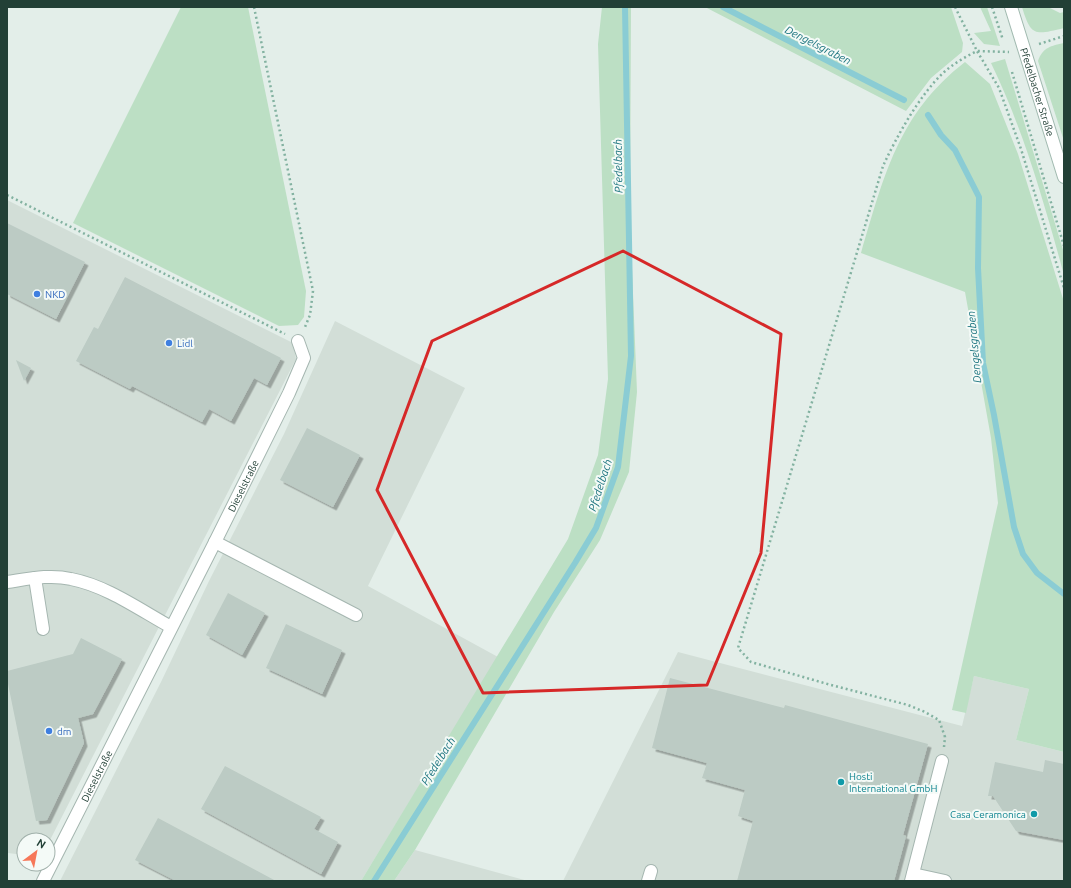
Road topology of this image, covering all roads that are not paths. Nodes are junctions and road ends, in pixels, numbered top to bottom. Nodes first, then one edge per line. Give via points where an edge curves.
1 (1011, 7) edge
2 (1064, 177) edge
3 (298, 341) road end
4 (216, 542) junction
5 (35, 578) junction
6 (7, 582) edge
7 (356, 615) dead end
8 (171, 627) junction
9 (43, 629) dead end
10 (942, 761) road end
11 (912, 877) edge
12 (42, 881) edge
13 (945, 881) edge

1 - 2 street, Pfedelbacher Straße
3 - 4 street, Dieselstraße via 304,358
4 - 7 street
4 - 8 street, Dieselstraße
5 - 6 street
5 - 8 street via 71,579 100,588
5 - 9 street
8 - 12 street, Dieselstraße
10 - 11 street
11 - 13 street

